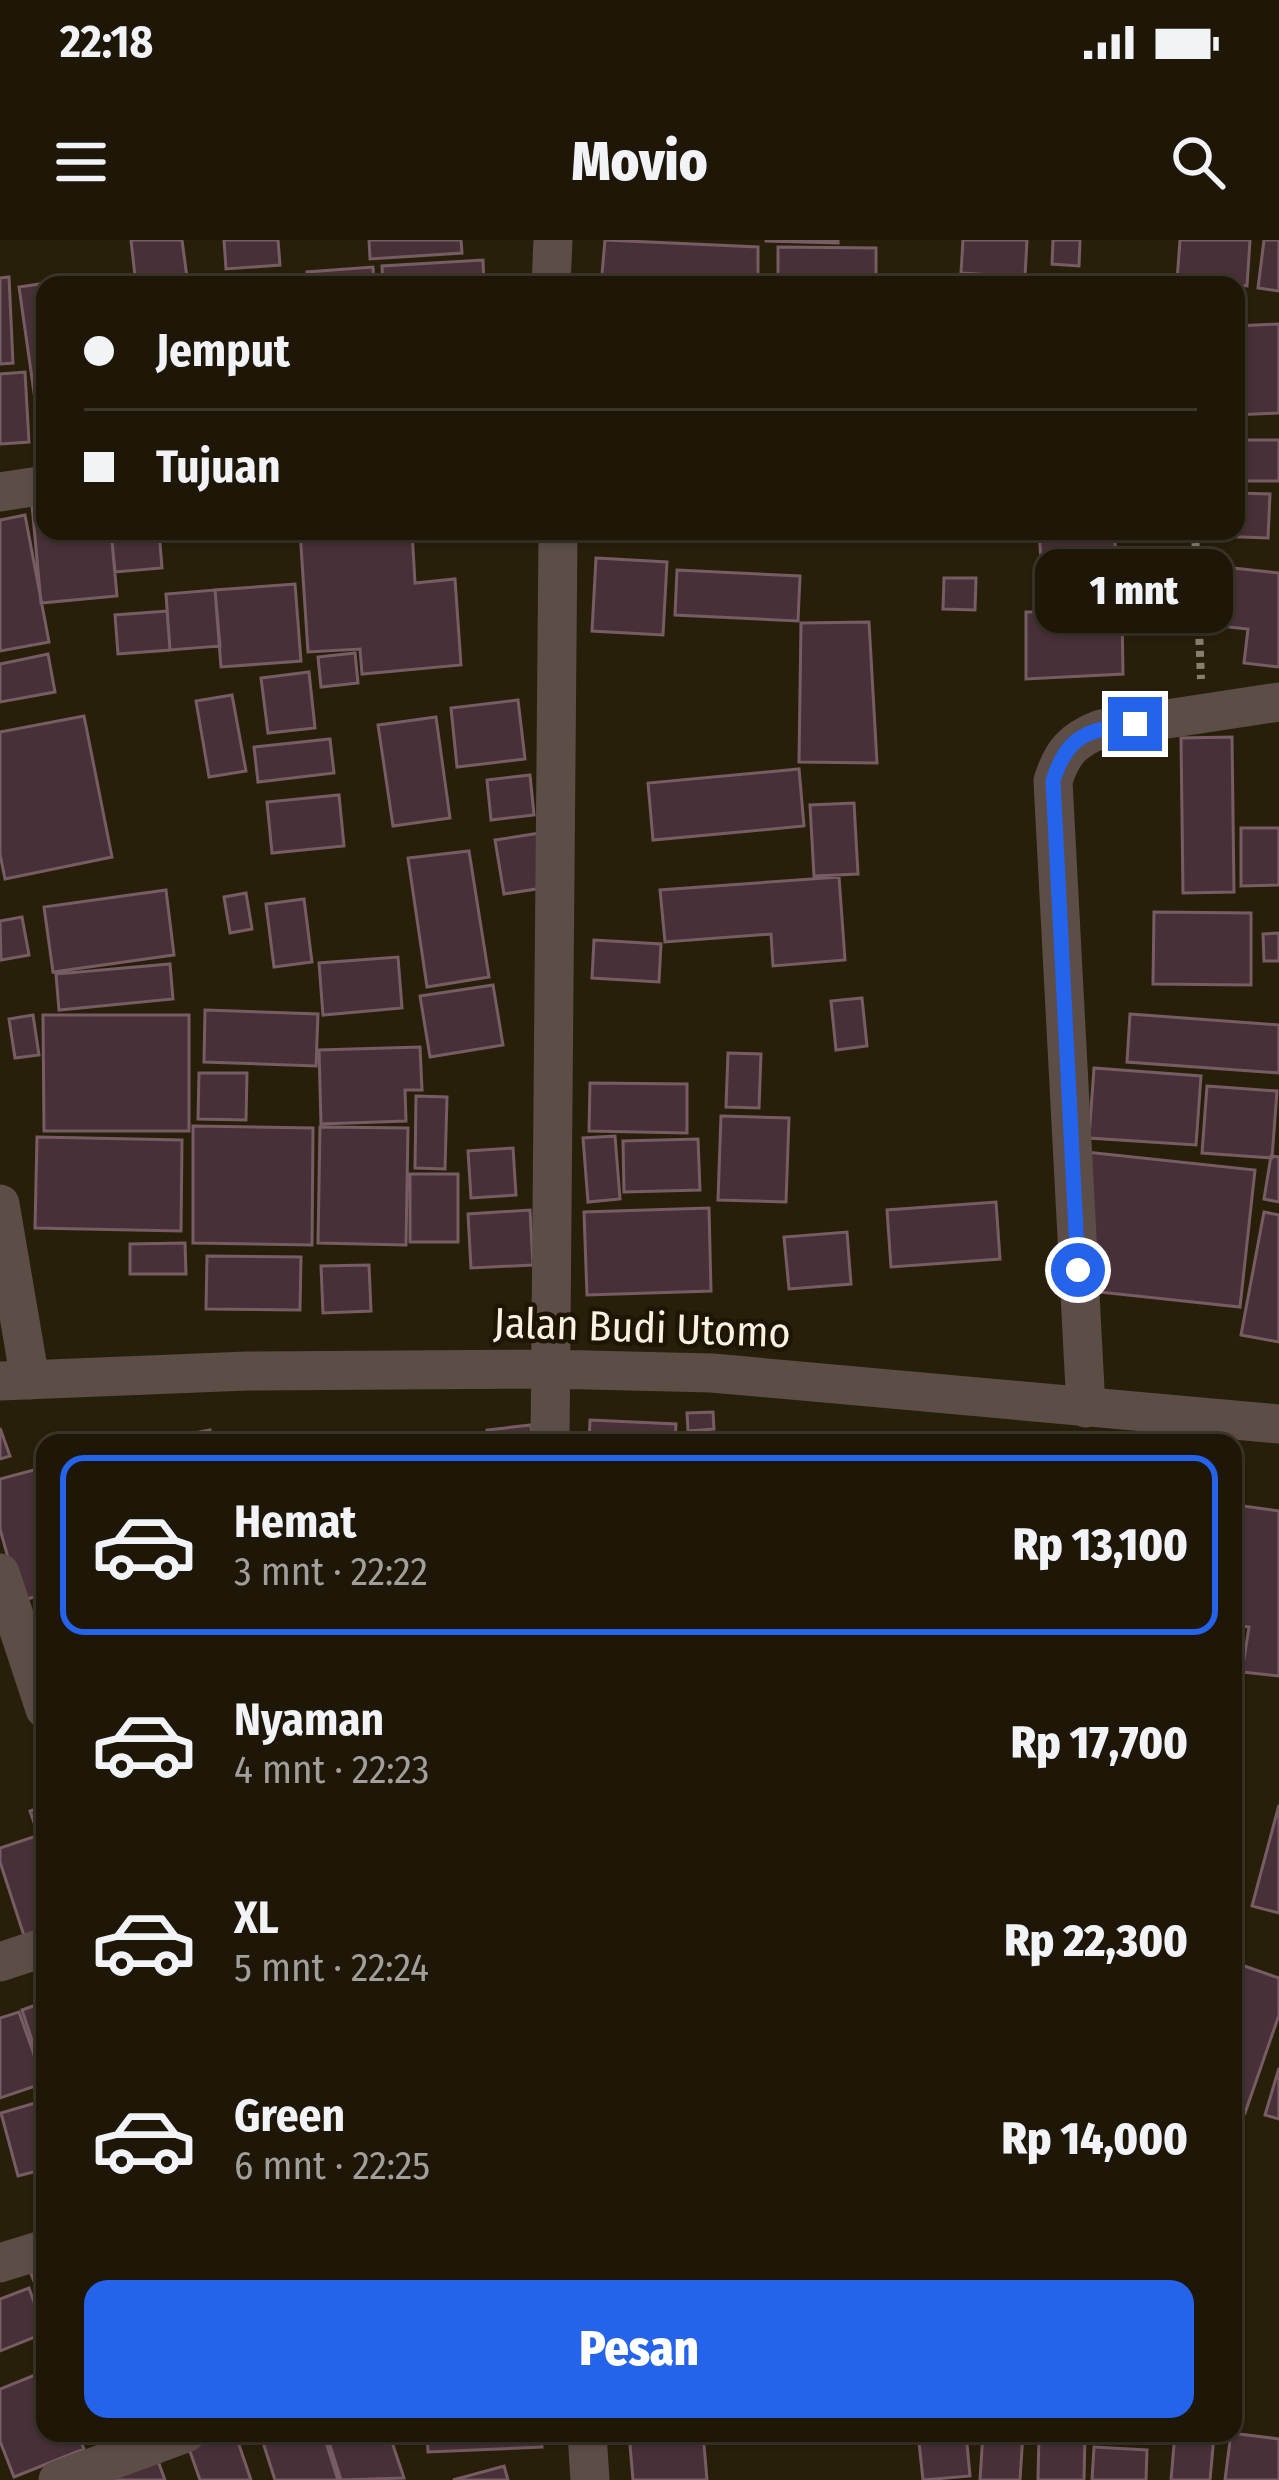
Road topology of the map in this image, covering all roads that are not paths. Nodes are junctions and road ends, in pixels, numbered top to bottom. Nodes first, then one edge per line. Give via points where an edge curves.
1 (553, 240) edge
2 (551, 276) edge
3 (36, 486) edge
4 (0, 492) edge
5 (558, 540) edge
6 (1279, 702) edge
7 (0, 1204) edge
8 (548, 1369) junction
9 (15, 1380) edge
10 (1086, 1408) junction
11 (1279, 1424) edge
12 (550, 1434) edge
13 (0, 1573) edge
14 (36, 1682) edge
15 (36, 1950) edge
16 (0, 1962) edge
17 (36, 2251) edge
18 (0, 2264) edge
19 (161, 2442) edge
20 (588, 2442) edge
21 (58, 2480) edge
22 (590, 2480) edge

1 - 2 street
3 - 4 street
5 - 8 street
6 - 10 street via 1101,729 1077,738 1053,781
7 - 9 street
8 - 9 street, Jalan Budi Utomo
8 - 10 street, Jalan Budi Utomo via 712,1373
8 - 12 street
10 - 11 street, Jalan Budi Utomo
13 - 14 street
15 - 16 street
17 - 18 street
19 - 21 street
20 - 22 street

